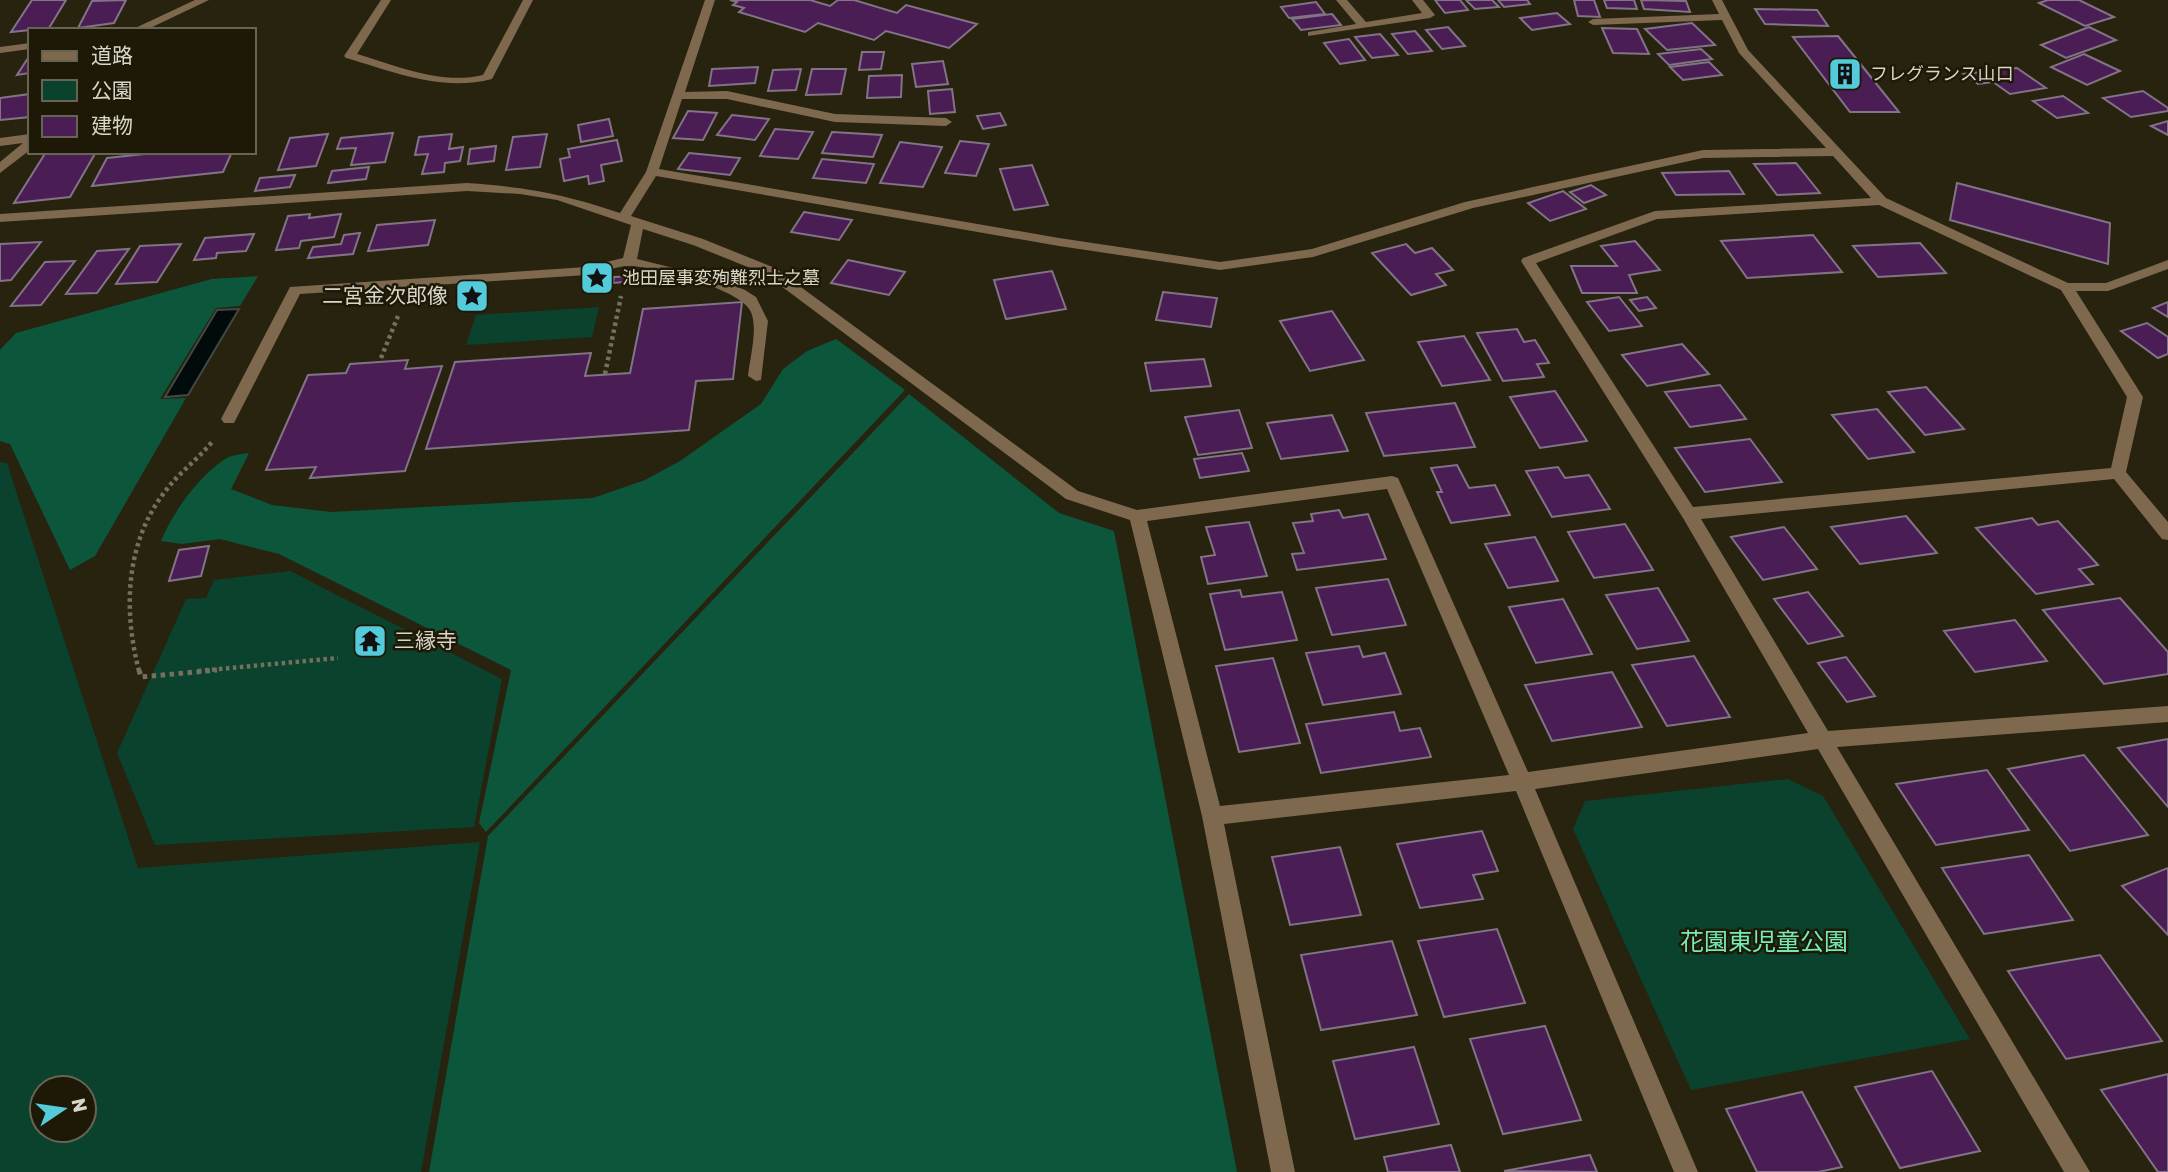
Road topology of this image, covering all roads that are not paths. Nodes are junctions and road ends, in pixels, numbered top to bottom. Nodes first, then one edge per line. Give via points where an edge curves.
1 (204, 0) edge
2 (386, 0) edge
3 (528, 0) edge
4 (710, 0) edge
5 (1341, 0) edge
6 (1417, 0) edge
7 (1717, 0) edge
8 (1726, 17) junction
9 (1593, 22) dead end
10 (1364, 26) junction
11 (141, 28) edge
12 (1312, 34) dead end
13 (28, 46) edge
14 (0, 50) edge
15 (677, 96) junction
16 (921, 104) dead end
17 (922, 121) junction
18 (946, 122) dead end
19 (28, 138) edge
20 (0, 142) edge
21 (28, 146) edge
22 (1835, 152) junction
23 (0, 169) edge
24 (652, 172) junction
25 (1881, 201) junction
26 (0, 218) edge
27 (631, 220) junction
28 (629, 262) junction
29 (2168, 264) edge
30 (2066, 287) junction
31 (756, 376) dead end
32 (229, 419) road end
33 (2118, 473) junction
34 (1689, 514) junction
35 (1137, 516) junction
36 (2168, 534) edge
37 (2168, 713) edge
38 (1821, 740) junction
39 (1522, 782) junction
40 (1212, 816) junction
41 (1283, 1172) edge
42 (1686, 1172) edge
43 (2078, 1172) edge

1 - 11 street
2 - 3 street via 350,56 451,83 474,83 488,77
4 - 15 street
5 - 10 street
6 - 10 street via 1430,15
7 - 8 street
8 - 9 street
8 - 22 street via 1743,51
10 - 12 street
13 - 14 street
15 - 17 street via 727,95 835,118
15 - 24 street
16 - 17 street
17 - 18 street
19 - 20 street
21 - 23 street
22 - 24 street via 1703,154 1470,205 1313,253 1220,266
22 - 25 street
24 - 27 street
25 - 30 street
25 - 34 street via 1655,215 1528,261
26 - 27 street via 467,187 559,197
27 - 28 street
27 - 35 street via 770,271 1072,495
28 - 31 street via 707,281 750,298 761,321
28 - 32 street via 586,271 295,290
29 - 30 street via 2108,287
30 - 33 street via 2135,397
33 - 34 street
33 - 36 street
34 - 38 street
35 - 39 street via 1392,482
35 - 40 street
37 - 38 street
38 - 39 street
38 - 43 street
39 - 40 street
39 - 42 street
40 - 41 street

